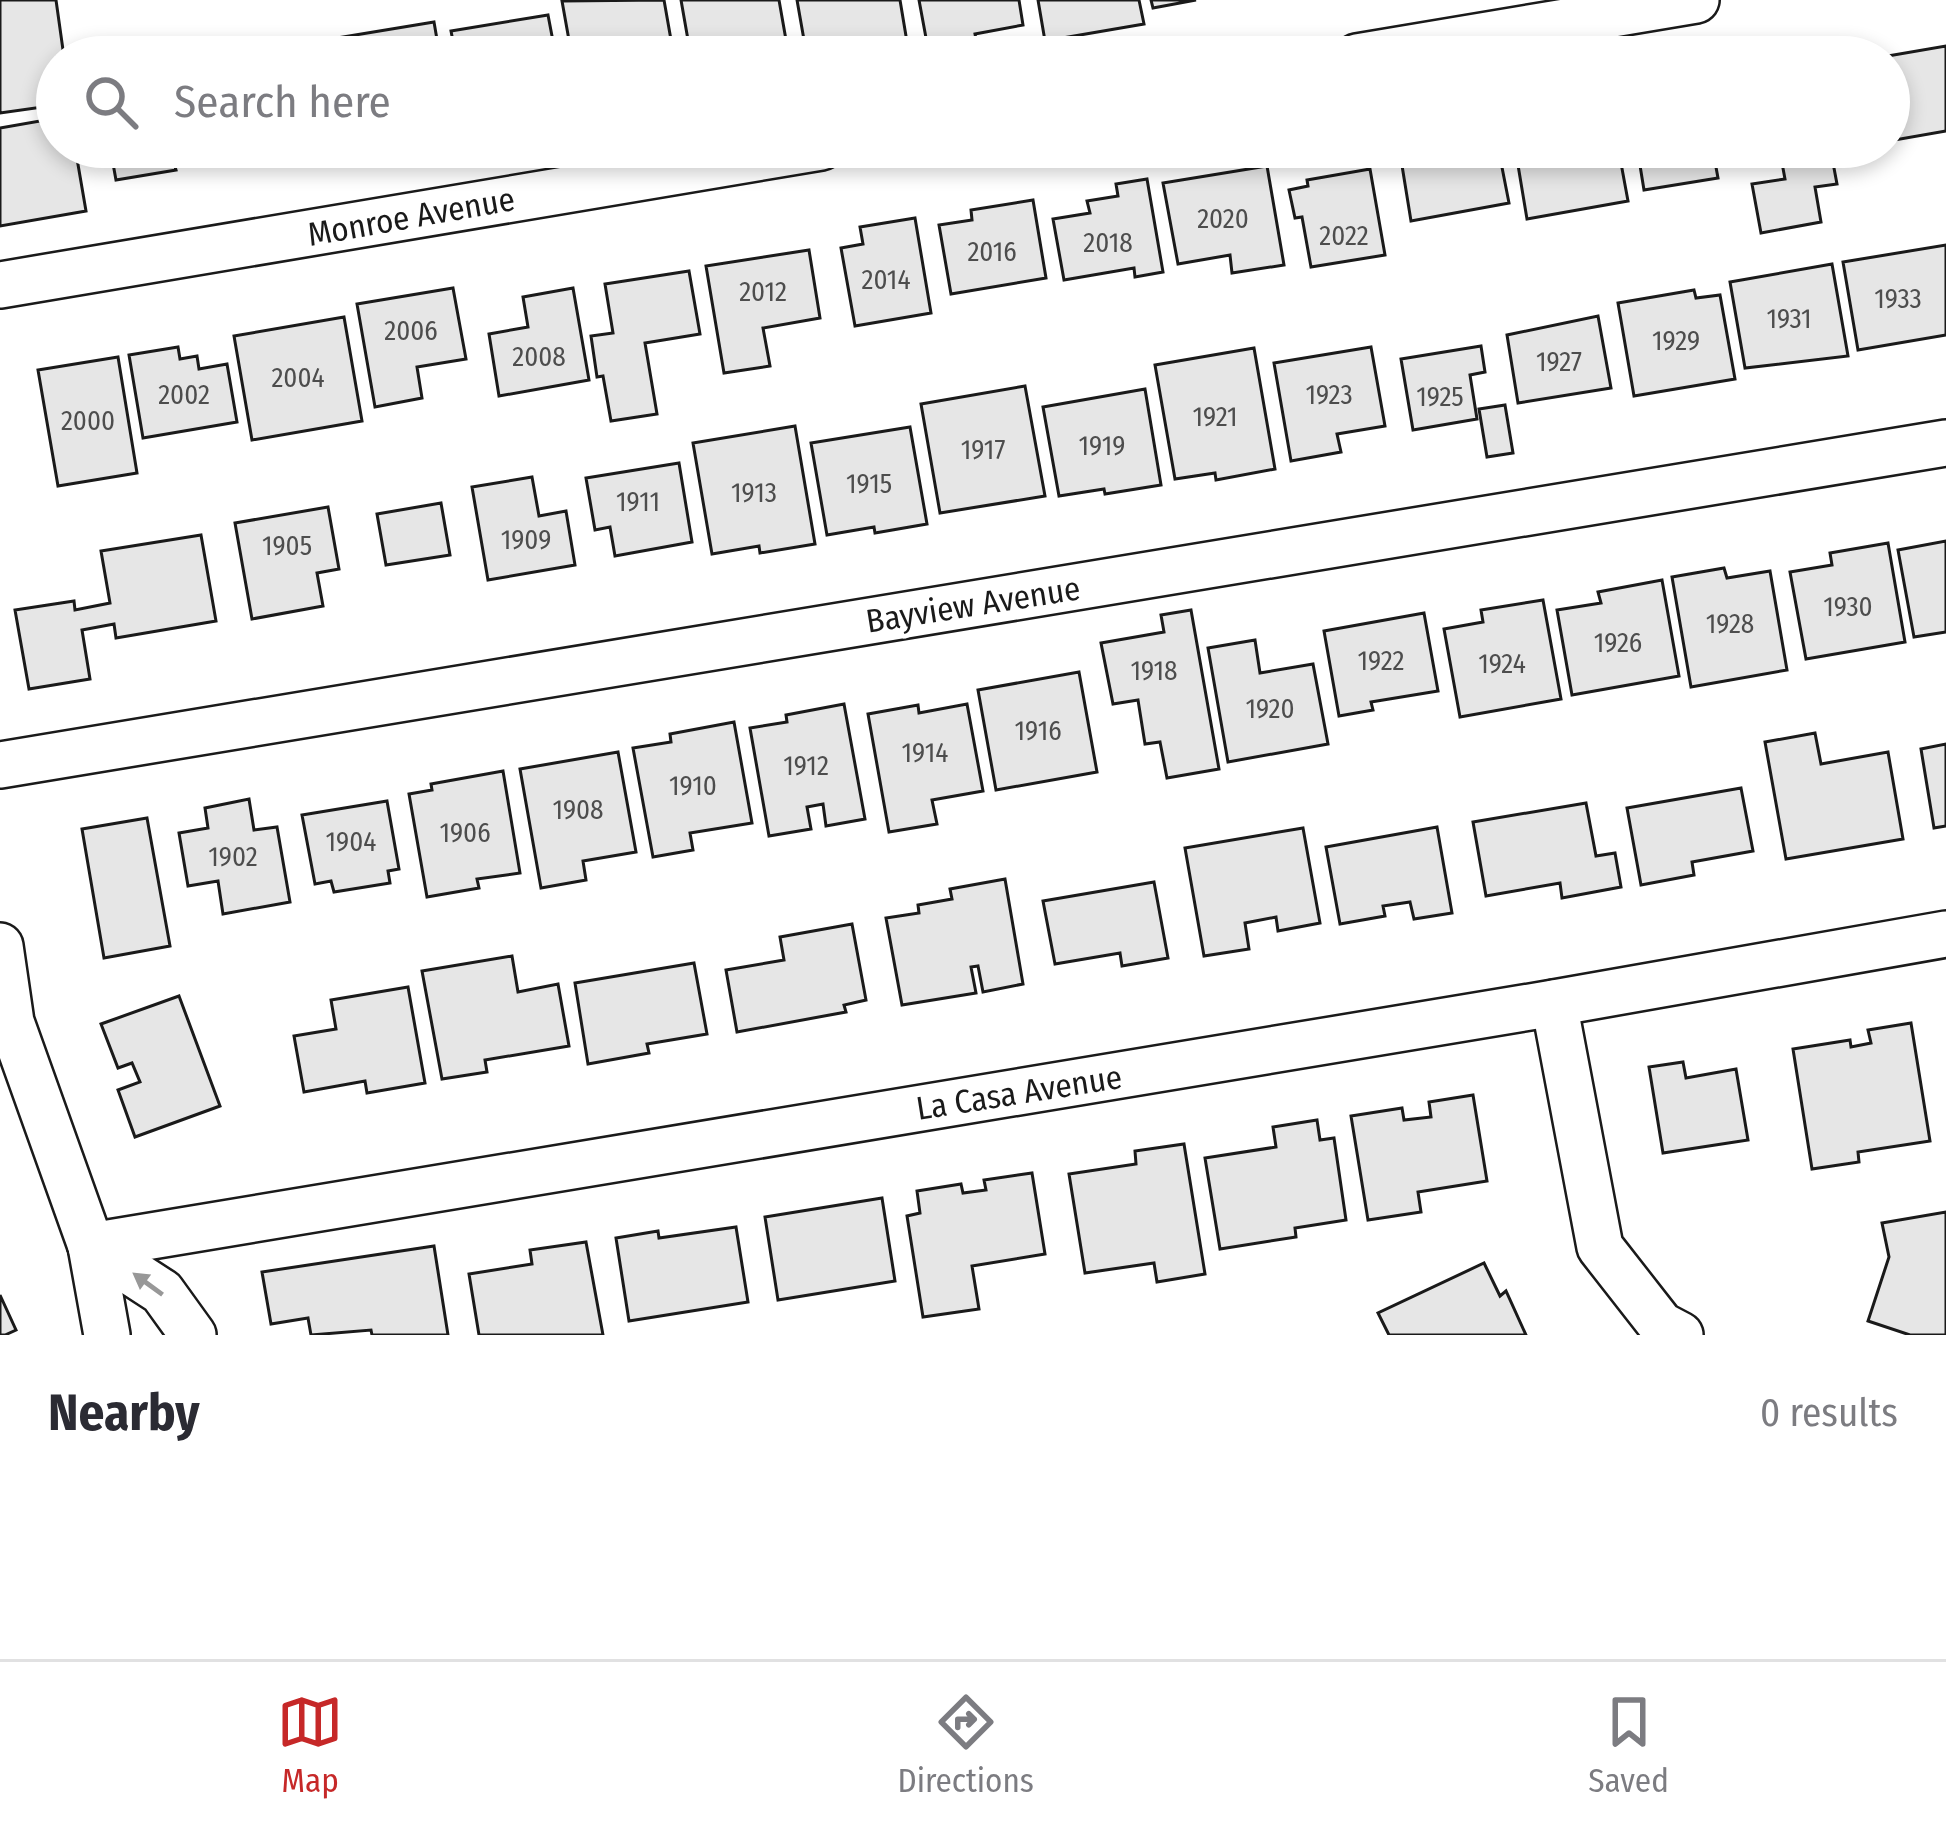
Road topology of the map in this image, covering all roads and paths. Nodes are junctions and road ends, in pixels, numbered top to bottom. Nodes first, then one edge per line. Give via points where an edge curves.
1 (1696, 0) edge
2 (1482, 36) edge
3 (696, 168) edge
4 (0, 285) edge
5 (1946, 443) edge
6 (0, 765) edge
7 (1946, 934) edge
8 (0, 946) edge
9 (1555, 1003) junction
10 (5, 1022) edge
11 (91, 1246) junction
12 (107, 1335) edge
13 (193, 1335) edge
14 (1680, 1335) edge

1 - 2 street
3 - 4 street, Monroe Avenue
5 - 6 street, Bayview Avenue
7 - 9 street, La Casa Avenue
8 - 10 street
9 - 11 street, La Casa Avenue
9 - 14 street via 1600,1246 1661,1325
10 - 11 street
11 - 12 street
13 -> 11 street via 162,1292

